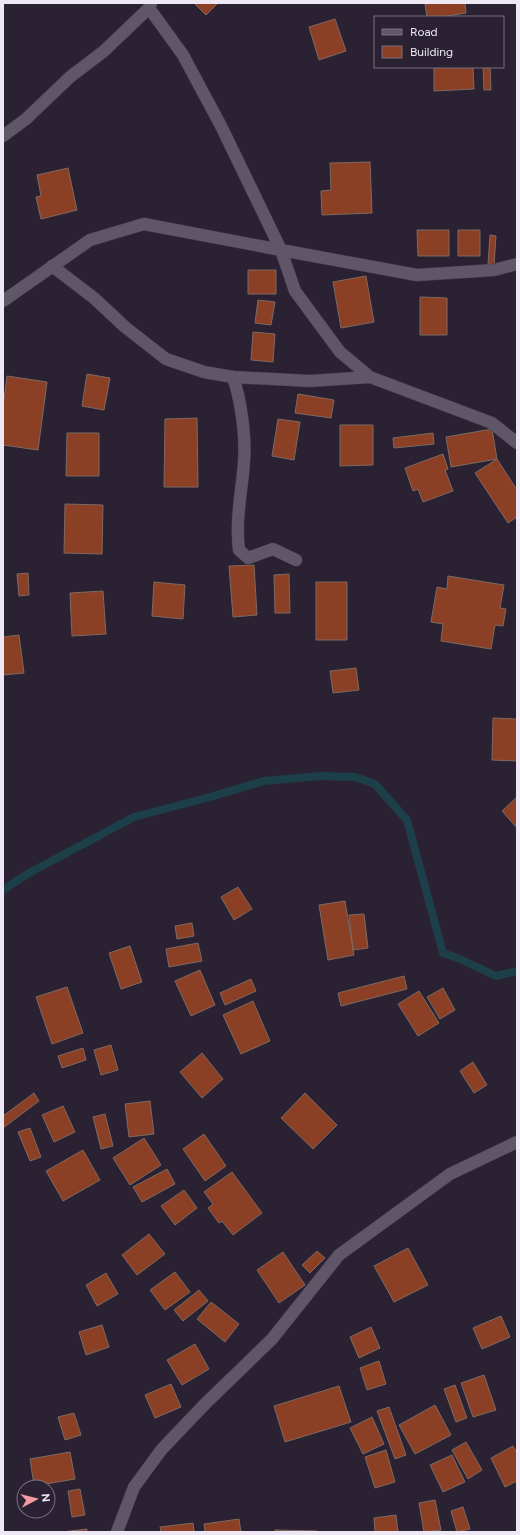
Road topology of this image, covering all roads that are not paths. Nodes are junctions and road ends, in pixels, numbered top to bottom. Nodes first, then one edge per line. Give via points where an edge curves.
1 (150, 5) edge
2 (3, 136) edge
3 (281, 250) junction
4 (517, 264) edge
5 (52, 266) junction
6 (3, 301) edge
7 (233, 377) junction
8 (370, 377) junction
9 (517, 443) edge
10 (296, 560) dead end
11 (517, 1142) edge
12 (117, 1532) edge

1 - 2 street via 104,51
1 - 3 street via 183,55 221,126
3 - 4 street via 417,275 494,270
3 - 5 street via 144,224 90,240
3 - 8 street via 296,291 340,352
5 - 6 street
5 - 7 street via 166,359 204,372
7 - 8 street via 310,381
7 - 10 street via 238,391 245,460 237,523 239,550 248,558 273,549
8 - 9 street via 492,423
11 - 12 street via 450,1174 339,1255 272,1339 162,1449 134,1488

